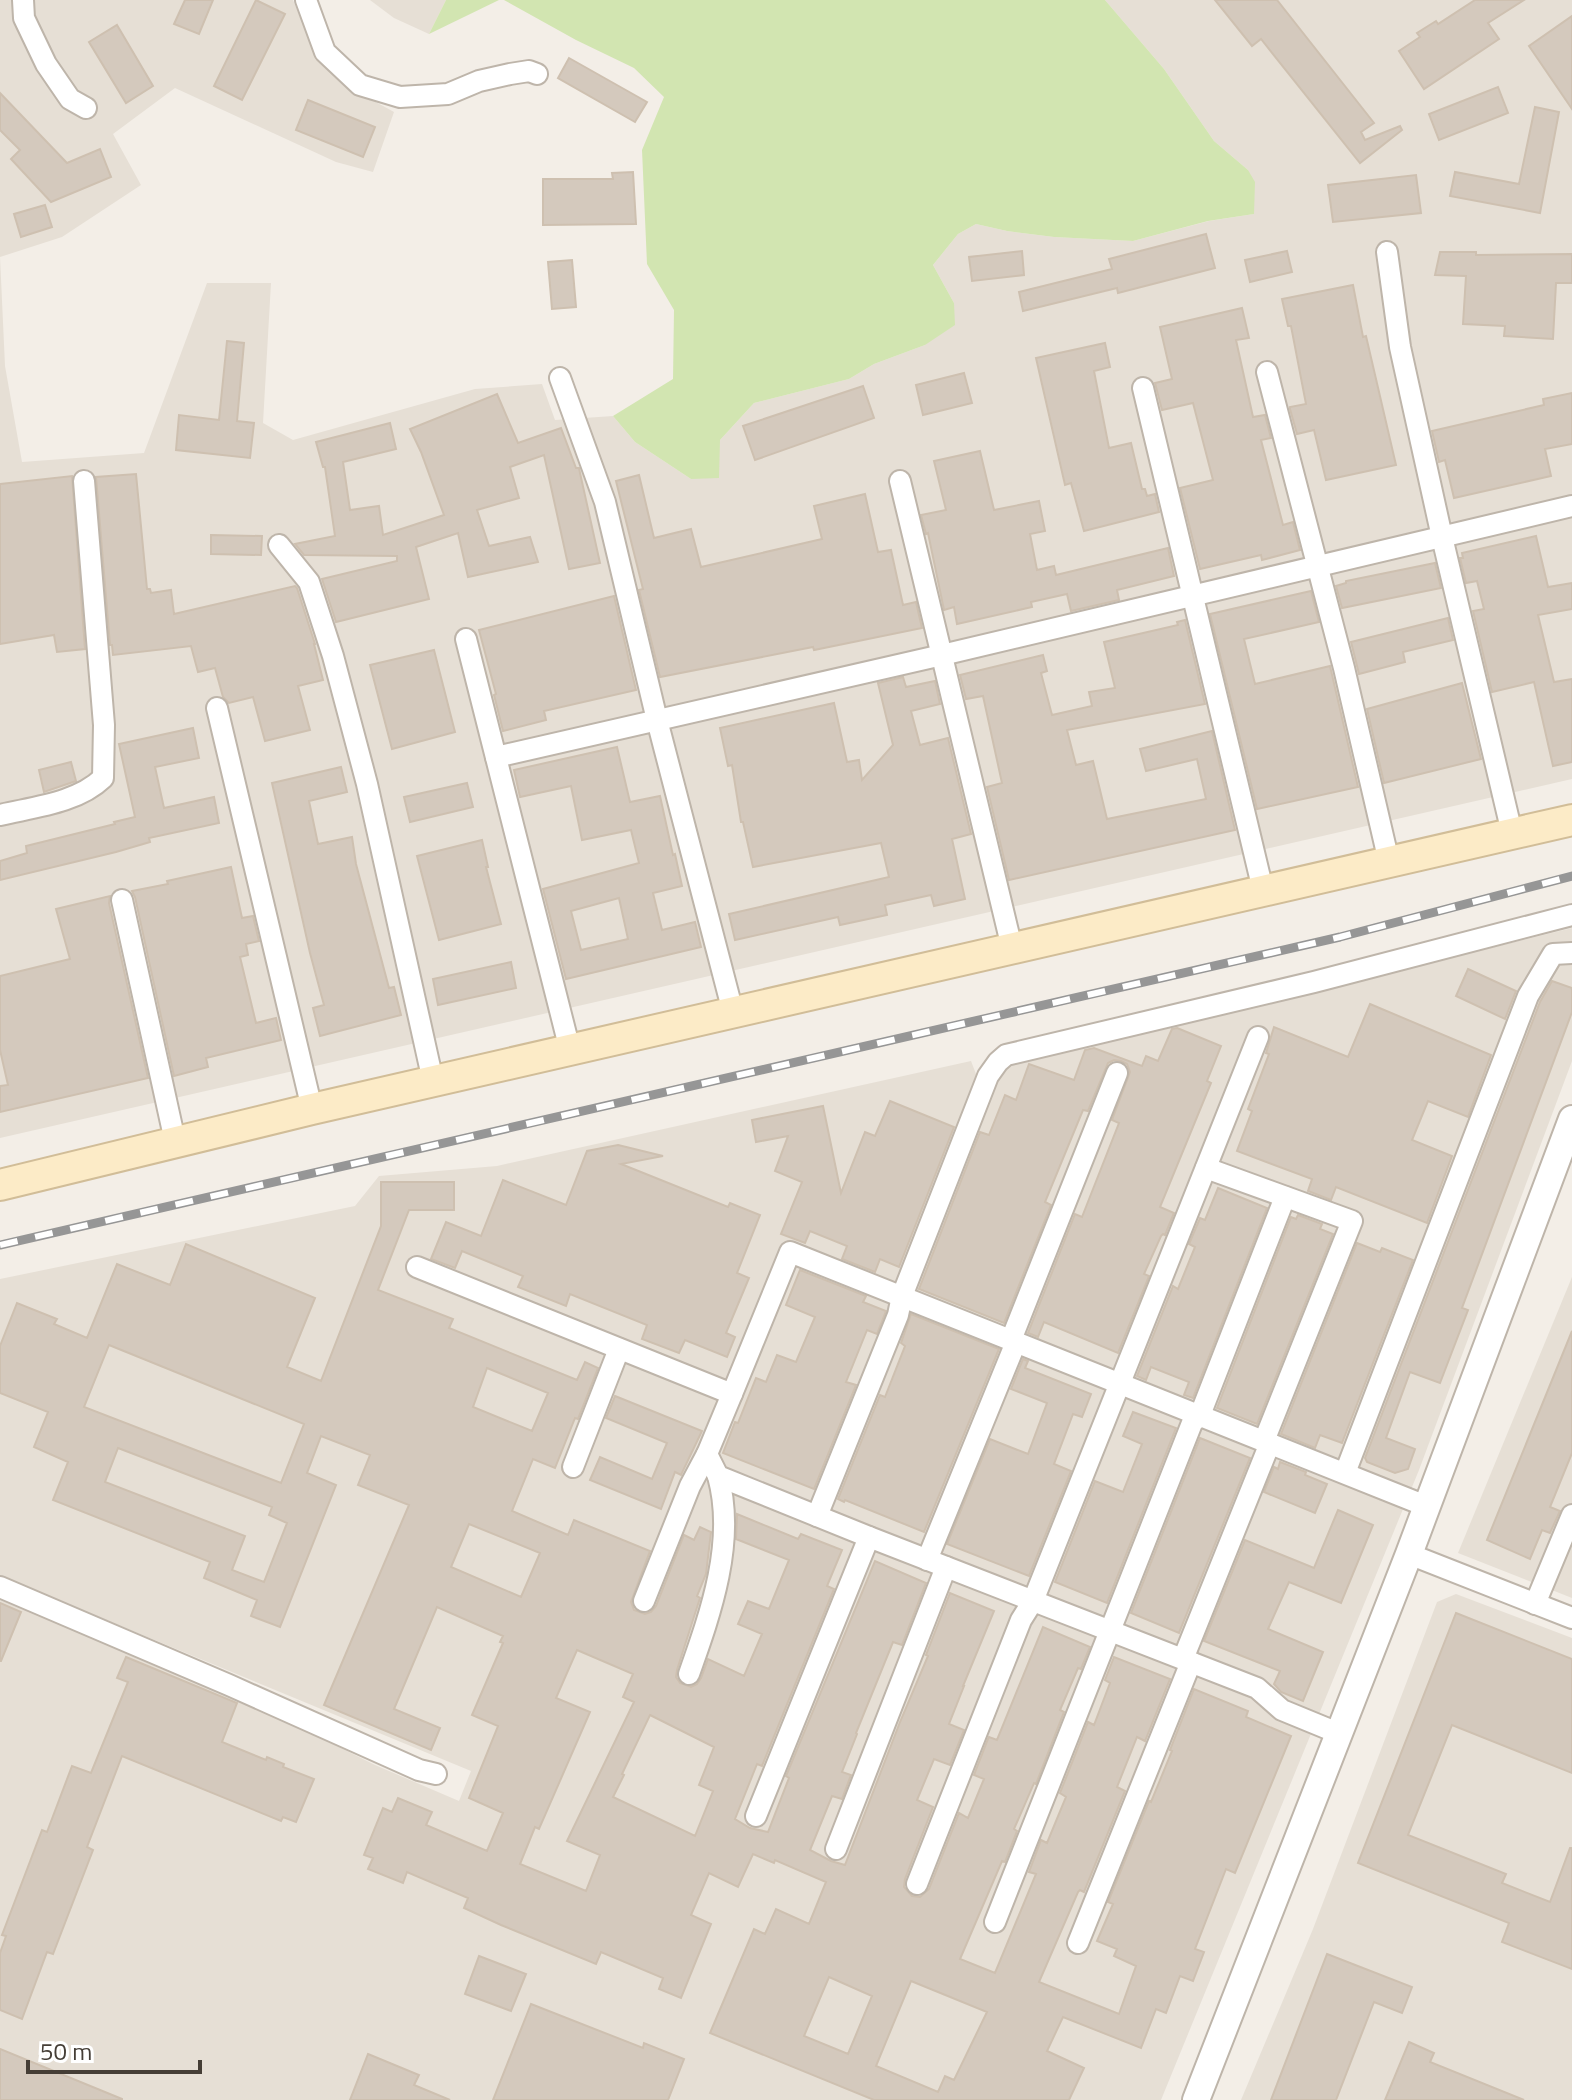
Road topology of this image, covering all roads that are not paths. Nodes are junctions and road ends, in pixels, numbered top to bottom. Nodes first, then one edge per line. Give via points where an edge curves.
1 (23, 0) edge
2 (306, 0) edge
3 (537, 74) dead end
4 (86, 108) dead end
5 (1387, 252) dead end
6 (1267, 372) dead end
7 (560, 378) dead end
8 (1143, 388) dead end
9 (84, 481) dead end
10 (900, 481) dead end
11 (1572, 506) edge
12 (1442, 537) junction
13 (279, 545) dead end
14 (1318, 567) junction
15 (1193, 596) junction
16 (466, 639) dead end
17 (942, 655) junction
18 (217, 708) dead end
19 (657, 720) junction
20 (496, 757) junction
21 (0, 815) edge
22 (1572, 820) edge
23 (1512, 833) junction
24 (1389, 862) junction
25 (1263, 890) junction
26 (122, 900) dead end
27 (1572, 915) edge
28 (1012, 948) junction
29 (1572, 953) edge
30 (733, 1012) junction
31 (1258, 1037) dead end
32 (570, 1050) junction
33 (1117, 1073) dead end
34 (433, 1081) junction
35 (312, 1109) junction
36 (1572, 1119) edge
37 (175, 1141) junction
38 (1206, 1168) junction
39 (0, 1185) edge
40 (1285, 1197) junction
41 (417, 1267) dead end
42 (902, 1296) junction
43 (1014, 1341) junction
44 (619, 1349) junction
45 (1120, 1383) junction
46 (732, 1394) junction
47 (1200, 1415) junction
48 (1267, 1442) junction
49 (707, 1454) junction
50 (573, 1467) dead end
51 (1345, 1473) junction
52 (718, 1476) junction
53 (1426, 1506) junction
54 (1572, 1515) edge
55 (817, 1516) junction
56 (869, 1537) junction
57 (1409, 1554) junction
58 (936, 1563) junction
59 (0, 1587) edge
60 (644, 1601) dead end
61 (1033, 1601) junction
62 (1535, 1604) junction
63 (1572, 1618) edge
64 (1111, 1631) junction
65 (1187, 1660) junction
66 (689, 1674) dead end
67 (1338, 1733) junction
68 (436, 1774) dead end
69 (756, 1816) dead end
70 (836, 1849) dead end
71 (917, 1884) dead end
72 (995, 1922) dead end
73 (1078, 1943) dead end
74 (1196, 2100) edge

1 - 4 street via 24,18 46,64 70,99
2 - 3 street via 325,52 360,85 400,97 448,94 510,74
5 - 12 street via 1400,347
6 - 14 street
7 - 19 street via 605,502
8 - 15 street
9 - 21 street via 104,725 103,778 63,800
10 - 17 street
11 - 12 street
12 - 14 street
12 - 23 street
13 - 34 street via 309,582 333,656
14 - 15 street
14 - 24 street
15 - 17 street
15 - 25 street
16 - 20 street
17 - 19 street
17 - 28 street
18 - 35 street
19 - 20 street
19 - 30 street
20 - 32 street
22 - 23 main road
23 - 24 main road
24 - 25 main road
25 - 28 main road
26 - 37 street
27 - 42 street via 1006,1055 988,1076
28 - 30 main road
29 - 51 street via 1553,954 1528,996
30 - 32 main road
31 - 38 street
32 - 34 main road
33 - 43 street
34 - 35 main road
35 - 37 main road
36 - 53 street
37 - 39 main road
38 - 40 street
38 - 45 street
40 - 47 street
40 - 48 street via 1352,1221
41 - 44 street
42 - 43 street
42 - 46 street via 790,1252
42 - 55 street
43 - 45 street
43 - 58 street
44 - 46 street
44 - 50 street
45 - 47 street
45 - 61 street
46 - 49 street
47 - 48 street
47 - 64 street via 1192,1423
48 - 51 street
48 - 65 street
49 - 52 street
49 - 60 street
51 - 53 street
52 - 55 street
52 - 66 street via 724,1498 723,1548
53 - 57 street
54 - 62 street
55 - 56 street
56 - 58 street
56 - 69 street
57 - 62 street
57 - 67 street
58 - 61 street
58 - 70 street
59 - 68 street
61 - 64 street
61 - 71 street
62 - 63 street
64 - 65 street
64 - 72 street
65 - 67 street via 1257,1688 1282,1710
65 - 73 street
67 - 74 street

